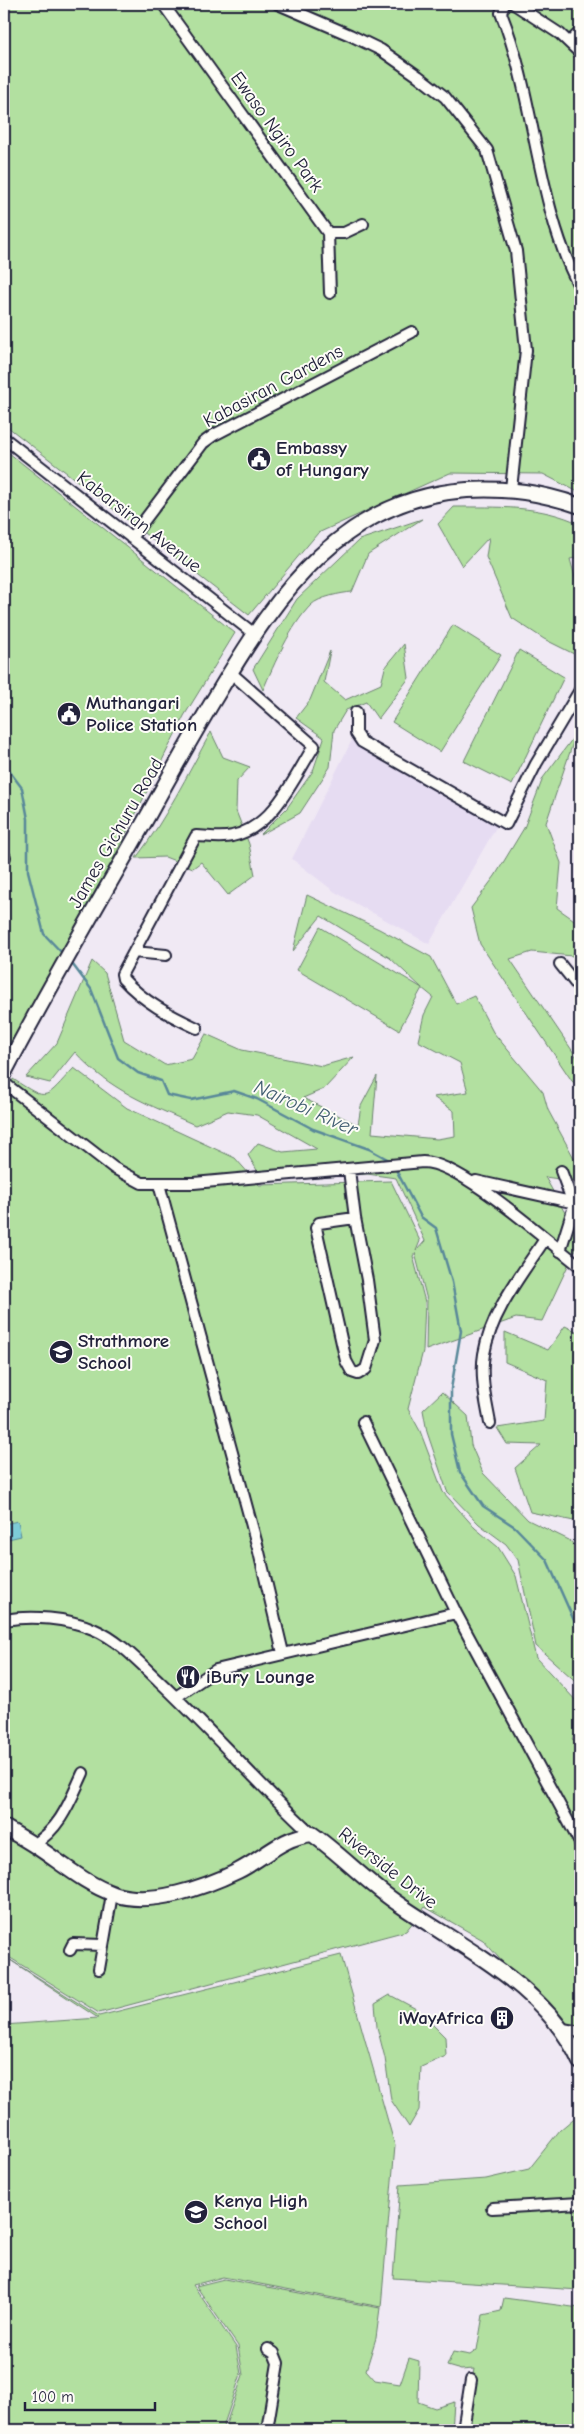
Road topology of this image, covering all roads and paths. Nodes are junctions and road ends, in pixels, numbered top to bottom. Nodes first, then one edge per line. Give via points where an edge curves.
1 (163, 4) edge
2 (278, 4) edge
3 (513, 4) edge
4 (502, 10) edge
5 (580, 32) edge
6 (570, 42) junction
7 (580, 53) edge
8 (363, 224) dead end
9 (328, 233) junction
10 (580, 288) edge
11 (330, 292) dead end
12 (412, 332) dead end
13 (4, 438) edge
14 (511, 490) junction
15 (580, 506) edge
16 (131, 538) junction
17 (253, 633) junction
18 (230, 672) junction
19 (580, 690) edge
20 (356, 712) dead end
21 (134, 952) junction
22 (166, 955) dead end
23 (560, 964) dead end
24 (580, 989) edge
25 (197, 1028) dead end
26 (4, 1073) edge
27 (4, 1083) edge
28 (349, 1170) junction
29 (561, 1171) dead end
30 (471, 1180) junction
31 (159, 1184) junction
32 (576, 1203) edge
33 (355, 1218) junction
34 (545, 1239) junction
35 (560, 1251) junction
36 (580, 1266) edge
37 (363, 1422) dead end
38 (490, 1423) dead end
39 (456, 1613) junction
40 (4, 1620) edge
41 (283, 1653) junction
42 (176, 1697) junction
43 (83, 1773) dead end
44 (4, 1828) edge
45 (312, 1834) junction
46 (580, 1843) edge
47 (33, 1845) junction
48 (112, 1894) junction
49 (103, 1945) junction
50 (70, 1950) dead end
51 (99, 1969) dead end
52 (563, 2029) junction
53 (580, 2032) edge
54 (580, 2062) edge
55 (580, 2203) edge
56 (492, 2208) dead end
57 (268, 2349) dead end
58 (471, 2380) dead end
59 (267, 2430) edge
60 (463, 2430) edge

1 - 9 street, Ewaso Ngiro Park
2 - 14 street via 381,50 445,97 487,150 516,251 526,350
3 - 4 street
3 - 6 street
4 - 10 street via 527,97 553,215
5 - 6 street
6 - 7 street
8 - 9 street via 344,233
9 - 11 street
12 - 16 street, Kabasiran Gardens via 203,443
13 - 16 street, Kabarsiran Avenue
14 - 15 main road, James Gichuru Road via 533,492
14 - 17 main road, James Gichuru Road via 449,491 418,498 356,526 311,563
16 - 17 street, Kabarsiran Avenue
17 - 18 main road, James Gichuru Road
18 - 21 street via 314,746 280,802 263,820 232,836 196,836
18 - 26 main road, James Gichuru Road
19 - 20 street via 536,764 506,824 362,742 356,733
21 - 22 street
21 - 25 street via 122,974 123,979 157,1008
23 - 24 street
27 - 31 street via 114,1168 142,1183
28 - 30 street via 432,1162
28 - 31 street
28 - 33 street
29 - 32 street
30 - 32 street
30 - 34 street
31 - 41 street
32 - 35 street
33 - 33 street via 319,1223 316,1228 346,1361 352,1372 358,1374 366,1369 375,1340
34 - 35 street
34 - 38 street via 498,1314 483,1355 484,1391
35 - 36 street
37 - 39 street
39 - 41 street
39 - 46 street
40 - 42 street, Riverside Drive via 45,1619 93,1629 117,1642
41 - 42 street via 216,1670
42 - 45 street, Riverside Drive
43 - 47 street via 62,1818
44 - 47 main road
45 - 48 main road via 298,1835 282,1842 252,1864 192,1890 129,1898
45 - 52 main road, Riverside Drive via 398,1905 503,1973
47 - 48 main road
48 - 49 street
49 - 50 street via 73,1944
49 - 51 street
52 - 53 street
52 - 54 main road, Riverside Drive
55 - 56 street
57 - 59 street via 274,2353 278,2363
58 - 60 street

